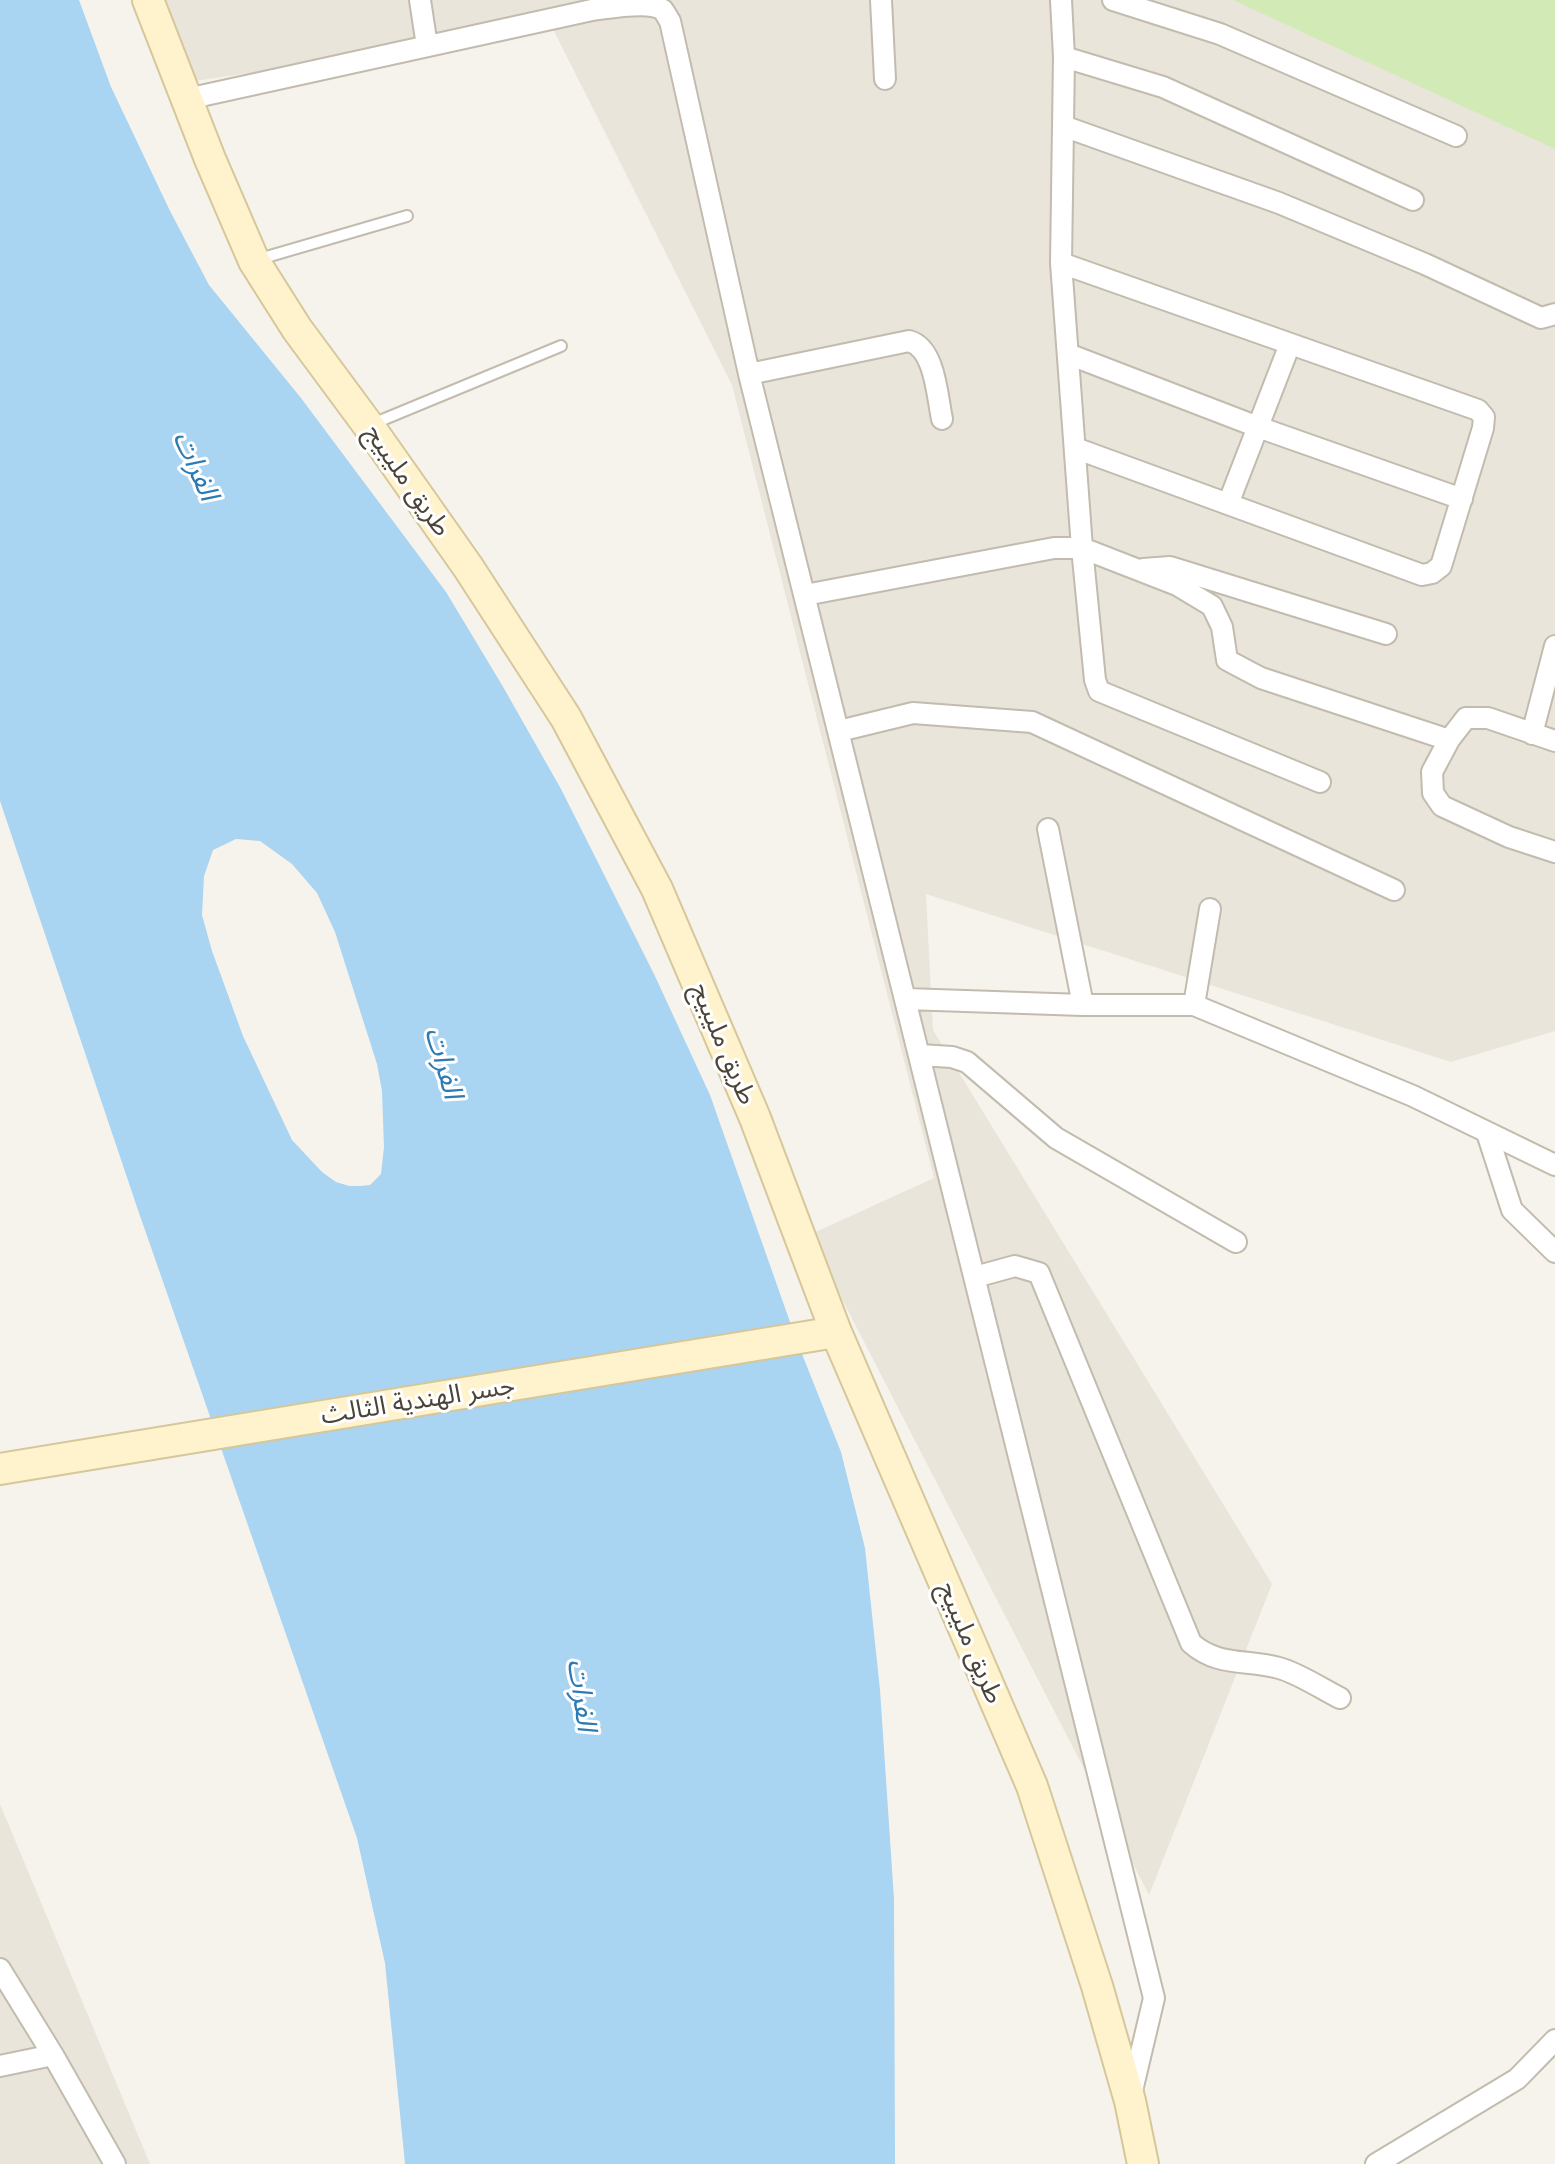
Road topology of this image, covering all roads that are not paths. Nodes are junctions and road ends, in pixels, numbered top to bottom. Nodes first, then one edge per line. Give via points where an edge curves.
1 (148, 0) edge
2 (420, 0) edge
3 (881, 0) edge
4 (1061, 0) edge
5 (1113, 0) edge
6 (591, 5) edge
7 (427, 46) junction
8 (1064, 57) junction
9 (885, 79) dead end
10 (187, 99) junction
11 (1063, 126) junction
12 (1456, 136) dead end
13 (1413, 200) dead end
14 (407, 216) dead end
15 (254, 261) junction
16 (1061, 263) junction
17 (1555, 314) edge
18 (1290, 344) junction
19 (561, 346) dead end
20 (1068, 354) junction
21 (749, 374) junction
22 (942, 419) dead end
23 (368, 425) junction
24 (1258, 427) junction
25 (1075, 448) junction
26 (1462, 499) junction
27 (1228, 504) junction
28 (1082, 548) junction
29 (1139, 569) junction
30 (805, 595) junction
31 (1386, 634) dead end
32 (1555, 646) edge
33 (839, 731) junction
34 (1532, 734) junction
35 (1449, 740) junction
36 (1555, 741) edge
37 (1320, 782) dead end
38 (1048, 829) dead end
39 (1555, 852) edge
40 (1394, 890) dead end
41 (1210, 909) dead end
42 (906, 999) junction
43 (1083, 1005) junction
44 (1194, 1005) junction
45 (920, 1055) junction
46 (1487, 1133) junction
47 (1555, 1165) edge
48 (1236, 1242) dead end
49 (1555, 1252) edge
50 (975, 1277) junction
51 (836, 1332) junction
52 (0, 1469) edge
53 (1340, 1698) dead end
54 (0, 1969) edge
55 (1555, 2040) edge
56 (53, 2055) junction
57 (0, 2066) edge
58 (1130, 2101) junction
59 (115, 2164) edge
60 (1143, 2164) edge
61 (1376, 2164) edge

1 - 10 street, طريق مليبيج
2 - 7 street
3 - 9 street
4 - 8 street
5 - 12 street via 1220,34
6 - 7 street
6 - 21 street via 654,5 670,21
7 - 10 street
8 - 11 street
8 - 13 street via 1163,87
10 - 15 street, طريق مليبيج
11 - 16 street
11 - 17 street via 1279,203 1541,318
14 - 15 lane
15 - 23 street, طريق مليبيج
16 - 18 street
16 - 20 street
18 - 24 street
18 - 26 street via 1478,410 1483,428
19 - 23 lane
20 - 24 street
20 - 25 street
21 - 22 street via 909,341 929,357
21 - 30 street
23 - 51 street, طريق مليبيج via 566,718 657,889 755,1118
24 - 26 street
24 - 27 street
25 - 27 street
25 - 28 street
26 - 27 street via 1441,566 1422,575
28 - 29 street
28 - 30 street via 1054,548
28 - 37 street via 1099,691
29 - 31 street via 1170,567
29 - 35 street via 1212,606 1222,627 1227,660 1261,678
30 - 33 street
32 - 34 street
33 - 40 street via 913,713 1032,722
33 - 42 street
34 - 35 street via 1488,718 1466,718
34 - 36 street
35 - 39 street via 1432,772 1433,793 1442,806
38 - 43 street
41 - 44 street
42 - 43 street
42 - 45 street
43 - 44 street
44 - 46 street via 1413,1096
45 - 48 street via 967,1062 1056,1138
45 - 50 street
46 - 47 street
46 - 49 street via 1512,1210
50 - 53 street via 1015,1266 1039,1273 1191,1643 1217,1659 1280,1668
50 - 58 street via 1154,1998
51 - 52 street, جسر الهندية الثالث
51 - 58 street, طريق مليبيج via 1032,1786
54 - 56 street
55 - 61 street via 1517,2079
56 - 57 street
56 - 59 street
58 - 60 street, طريق مليبيج

